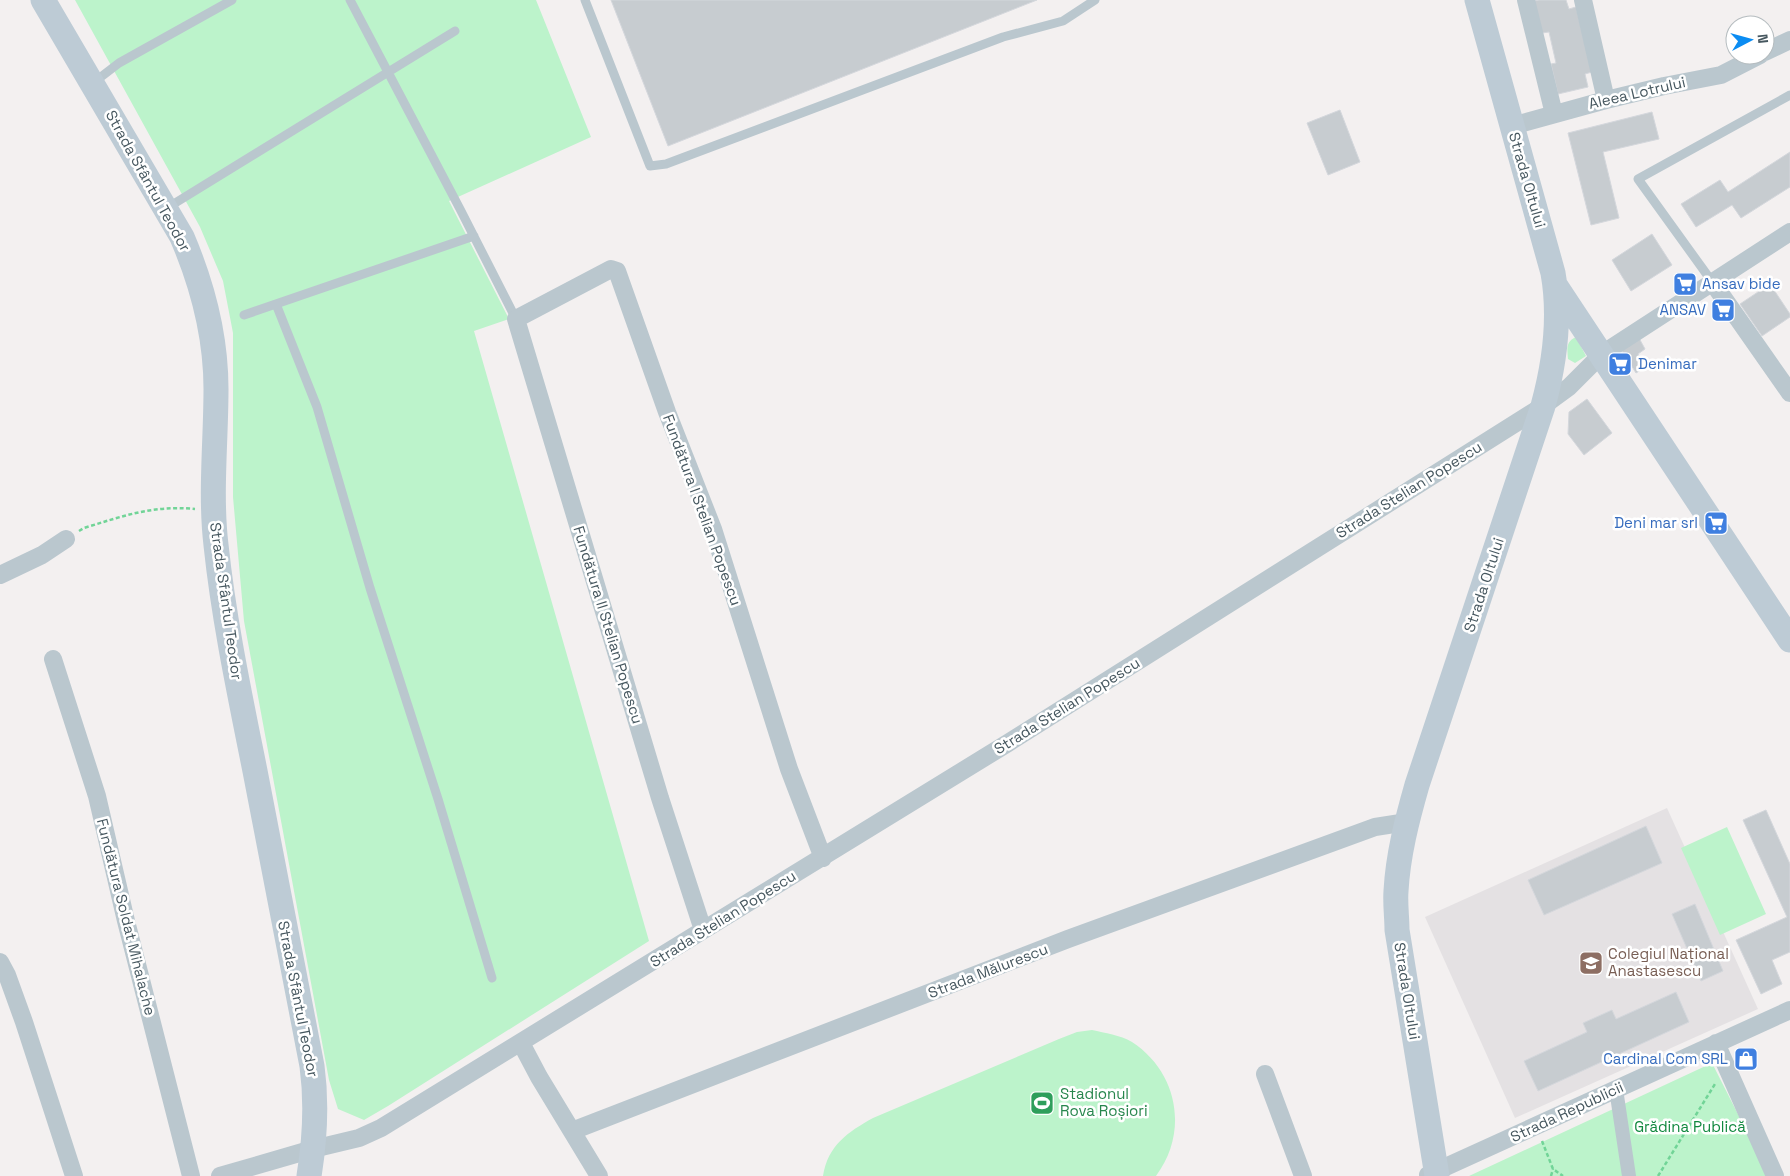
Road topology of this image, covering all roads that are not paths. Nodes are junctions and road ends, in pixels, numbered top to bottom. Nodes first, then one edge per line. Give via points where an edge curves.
1 (43, 0) edge
2 (232, 0) edge
3 (350, 0) edge
4 (585, 0) edge
5 (1095, 0) edge
6 (1477, 0) edge
7 (1526, 0) edge
8 (1583, 0) edge
9 (455, 31) dead end
10 (1790, 40) edge
11 (1775, 47) edge
12 (1740, 65) edge
13 (387, 71) junction
14 (92, 83) junction
15 (1790, 95) edge
16 (1606, 100) junction
17 (1554, 114) junction
18 (1512, 126) junction
19 (166, 208) junction
20 (1790, 232) edge
21 (474, 236) junction
22 (1713, 283) junction
23 (1555, 285) junction
24 (276, 304) junction
25 (244, 315) dead end
26 (516, 319) junction
27 (1602, 354) junction
28 (1789, 391) edge
29 (1543, 406) junction
30 (66, 540) road end
31 (0, 575) edge
32 (1790, 640) edge
33 (53, 659) dead end
34 (1407, 822) junction
35 (823, 858) junction
36 (703, 930) junction
37 (0, 962) edge
38 (492, 978) dead end
39 (1790, 1010) edge
40 (521, 1043) junction
41 (1716, 1043) junction
42 (1265, 1074) dead end
43 (1616, 1089) junction
44 (572, 1132) junction
45 (313, 1149) junction
46 (1432, 1174) edge
47 (74, 1176) edge
48 (191, 1176) edge
49 (220, 1176) edge
50 (309, 1176) edge
51 (599, 1176) edge
52 (1303, 1176) edge
53 (1629, 1176) edge
54 (1775, 1176) edge

1 - 14 main road, Strada Sfântul Teodor
2 - 14 lane via 119,63
3 - 13 lane
4 - 5 lane via 650,166 666,164 1003,37 1063,21
6 - 18 main road, Strada Oltului
7 - 17 street
8 - 16 street
9 - 13 lane
10 - 11 street
12 - 16 street, Aleea Lotrului via 1721,75
13 - 19 lane
13 - 21 lane
14 - 19 main road, Strada Sfântul Teodor
15 - 22 lane via 1638,179
16 - 17 street, Aleea Lotrului
17 - 18 street, Aleea Lotrului
18 - 23 main road, Strada Oltului
19 - 45 main road, Strada Sfântul Teodor via 194,266 214,348 214,511 220,576 312,1066 315,1092
20 - 22 street, Strada Stelian Popescu
21 - 24 lane
21 - 26 lane
22 - 27 street, Strada Stelian Popescu
22 - 28 street
23 - 27 main road
23 - 29 main road, Strada Oltului via 1556,343
24 - 25 lane
24 - 38 lane via 317,407
26 - 35 street, Fundătura I Stelian Popescu via 611,269 617,272 712,529 789,769
26 - 36 street, Fundătura II Stelian Popescu
27 - 29 street, Strada Stelian Popescu via 1569,387
27 - 32 main road
29 - 34 main road, Strada Oltului
29 - 35 street, Strada Stelian Popescu
30 - 31 street
33 - 48 street, Fundătura Soldat Mihalache via 97,796
34 - 44 street, Strada Mălurescu via 1375,827 1068,940
34 - 46 main road, Strada Oltului via 1396,893 1397,930
35 - 36 street, Strada Stelian Popescu
36 - 40 street, Strada Stelian Popescu
37 - 47 street via 24,1022
39 - 41 street, Strada Republicii
40 - 44 street
40 - 45 street, Strada Stelian Popescu via 382,1128 359,1138
41 - 43 street, Strada Republicii
41 - 54 street
42 - 52 street
43 - 46 street, Strada Republicii
43 - 53 street
44 - 51 street
45 - 49 street
45 - 50 main road, Strada Sfântul Teodor

